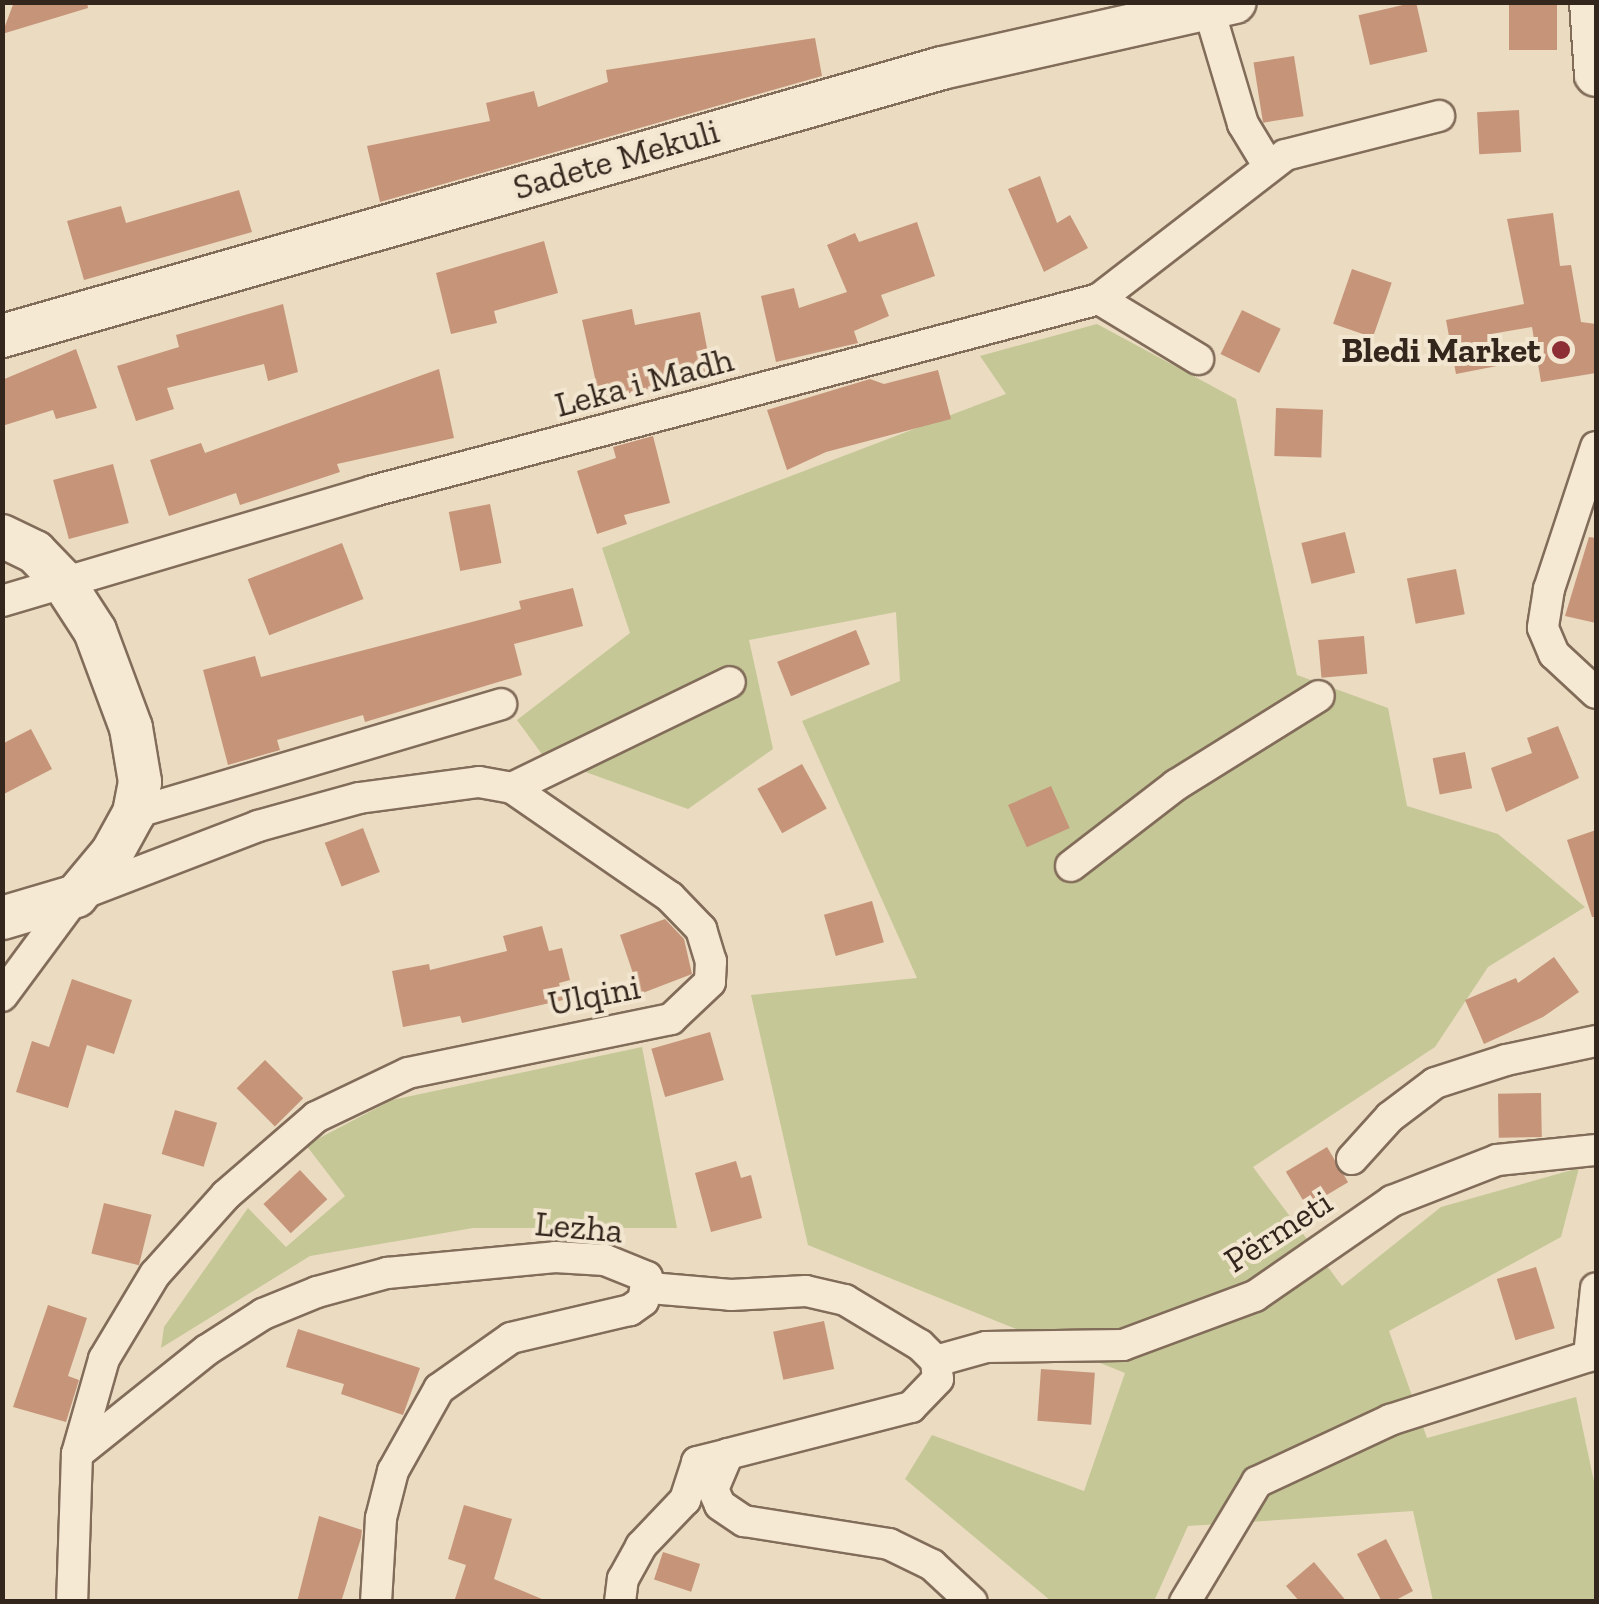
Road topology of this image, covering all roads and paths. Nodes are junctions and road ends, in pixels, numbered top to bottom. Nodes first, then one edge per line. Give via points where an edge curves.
1 (1591, 2) edge
2 (1222, 6) edge
3 (1596, 64) edge
4 (1439, 116) dead end
5 (1270, 167) junction
6 (1099, 299) junction
7 (2, 336) edge
8 (1198, 359) dead end
9 (1596, 447) edge
10 (2, 536) edge
11 (62, 580) junction
12 (2, 601) edge
13 (730, 682) dead end
14 (1596, 693) edge
15 (1320, 696) dead end
16 (502, 704) dead end
17 (512, 788) junction
18 (134, 812) junction
19 (1071, 866) dead end
20 (76, 896) junction
21 (2, 918) edge
22 (2, 996) edge
23 (1596, 1041) edge
24 (1596, 1150) edge
25 (1352, 1159) dead end
26 (650, 1288) junction
27 (1596, 1288) edge
28 (936, 1361) junction
29 (97, 1380) junction
30 (141, 1398) junction
31 (77, 1454) junction
32 (728, 1454) junction
33 (72, 1602) edge
34 (376, 1602) edge
35 (620, 1602) edge
36 (972, 1602) edge
37 (1185, 1602) edge

1 - 3 street
2 - 5 street via 1243,124
2 - 7 street, Sadete Mekuli via 942,68
4 - 5 street, Leka i Madh via 1285,155
5 - 6 street, Leka i Madh
6 - 8 street
6 - 11 street, Leka i Madh via 373,490
9 - 14 street via 1549,589 1543,628 1554,654
10 - 11 street via 35,552
11 - 12 street, Leka i Madh
11 - 18 street via 95,631 131,728 140,782
13 - 17 street
15 - 19 street via 1176,785
16 - 18 street
17 - 20 street via 479,782 359,798 206,843
17 - 29 street, Ulqini via 670,897 700,929 711,960 710,982 670,1019 408,1073 316,1117 226,1195 154,1274
18 - 20 street
20 - 21 street
20 - 22 street
23 - 25 street via 1434,1084
24 - 28 street, Përmeti via 1497,1160 1392,1201 1255,1296 1123,1345 986,1347
26 - 28 street via 730,1296 806,1291 845,1300 887,1320
26 - 30 street, Lezha via 636,1268 588,1259 472,1261 387,1274 263,1314
26 - 34 street, Lezha via 630,1310 511,1338 439,1389 413,1426 380,1518
27 - 37 street via 1589,1356 1390,1420 1257,1482
28 - 32 street via 938,1379 911,1407
29 - 30 street via 113,1397
29 - 31 street, Ulqini
30 - 31 street, Lezha
31 - 33 street, Ulqini
32 - 35 street via 698,1462 684,1500 641,1546 623,1579
32 - 36 street via 713,1489 720,1505 744,1522 888,1544 932,1566

